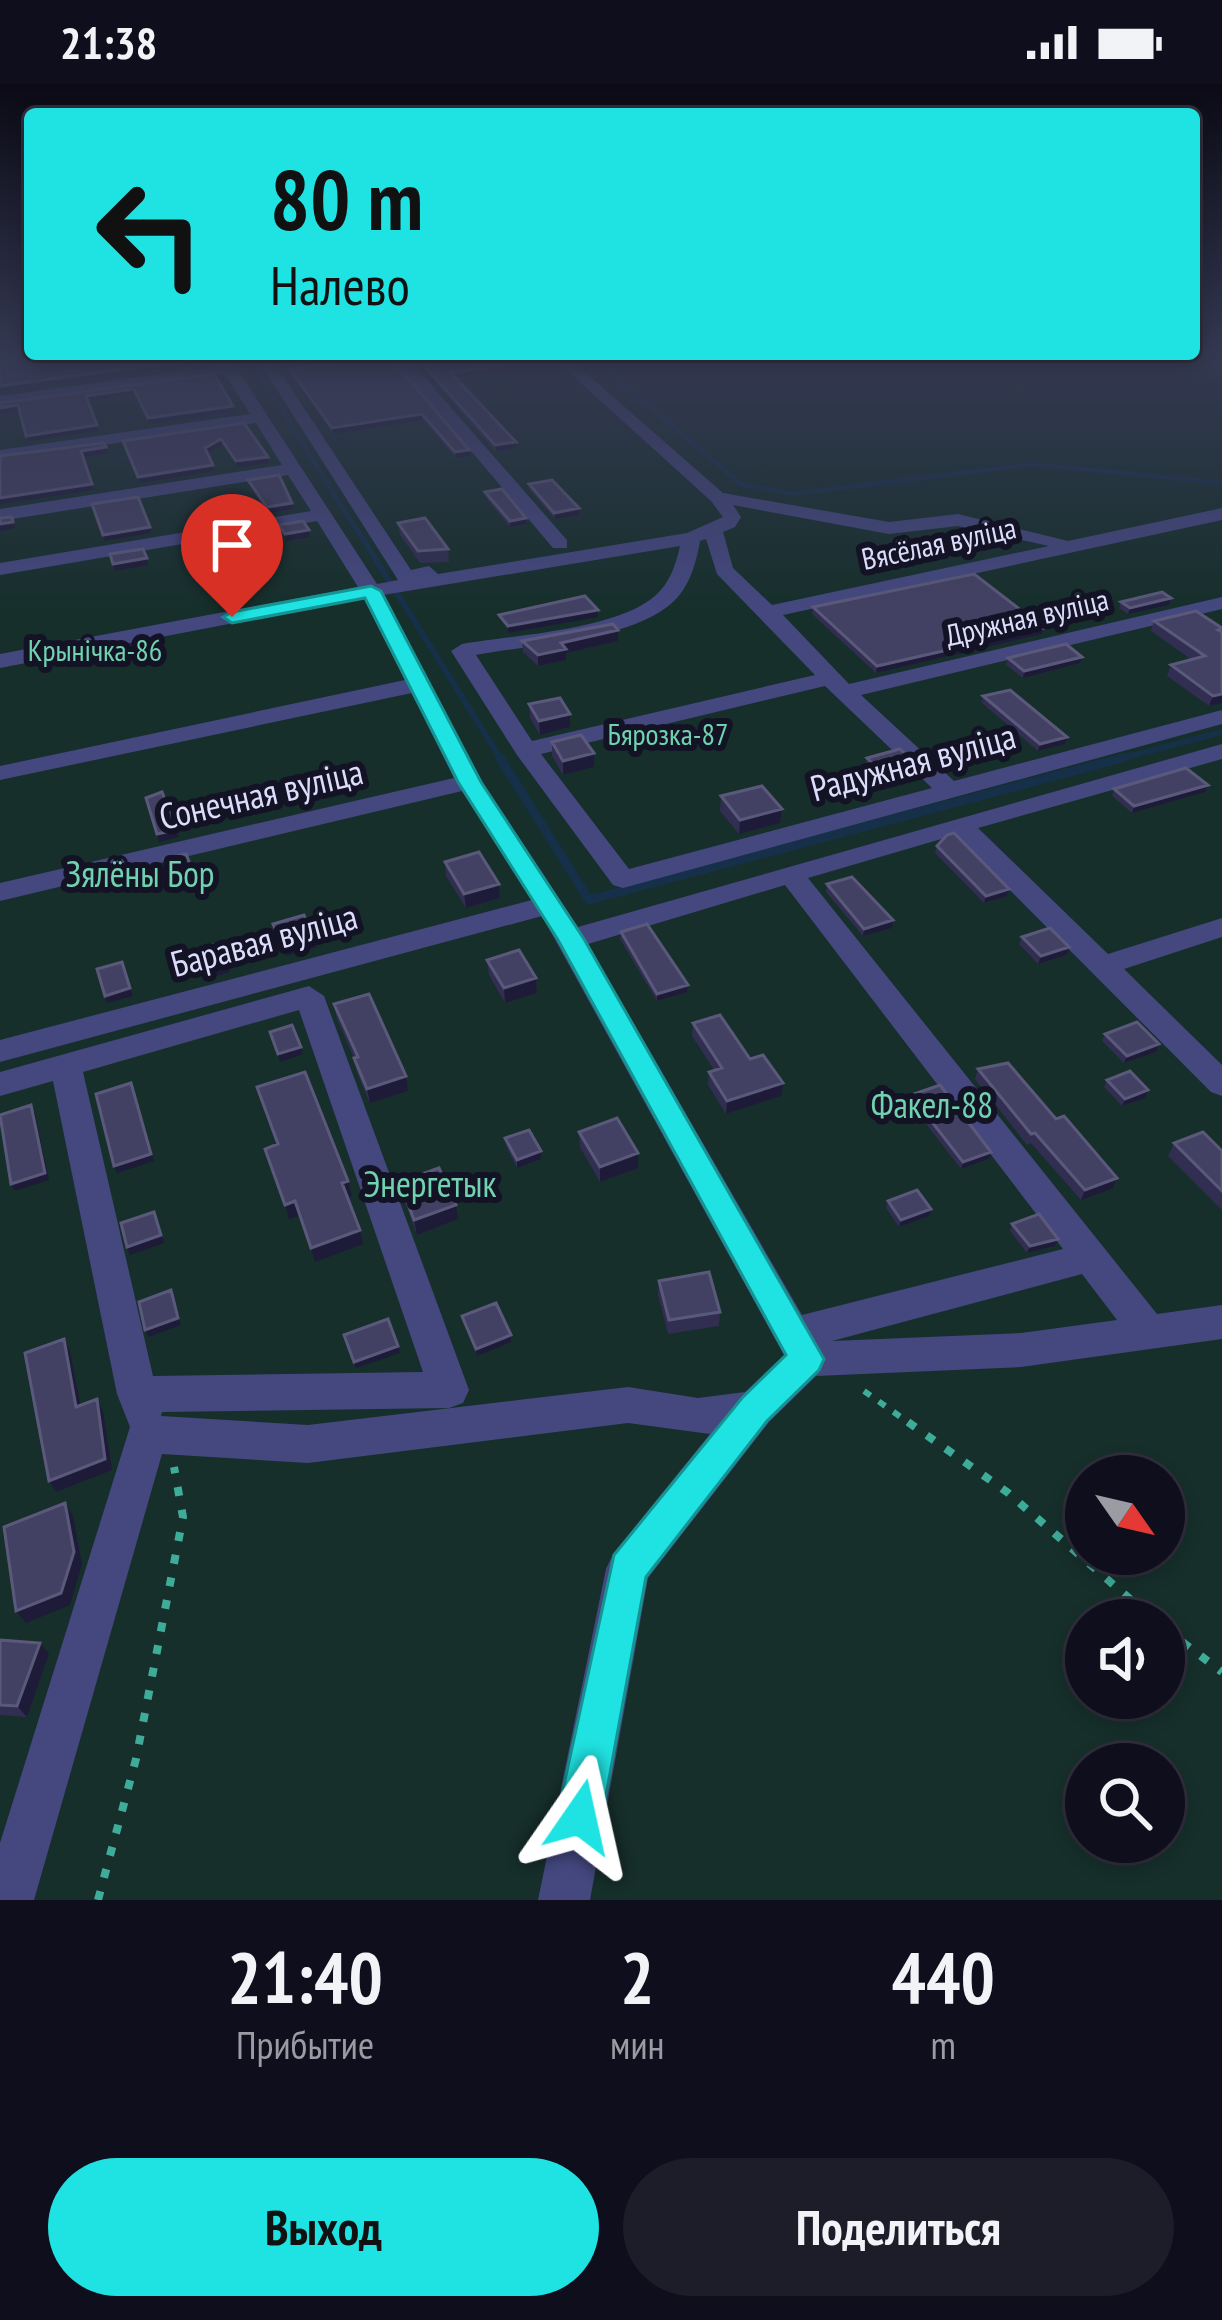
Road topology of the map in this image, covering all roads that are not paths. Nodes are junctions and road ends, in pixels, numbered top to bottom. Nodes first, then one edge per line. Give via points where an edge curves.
1 (104, 440) edge
2 (277, 440) edge
3 (315, 440) edge
4 (470, 440) edge
5 (626, 440) edge
6 (634, 440) edge
7 (0, 455) edge
8 (297, 468) junction
9 (692, 502) dead end
10 (1222, 514) edge
11 (0, 515) edge
12 (322, 515) junction
13 (707, 521) junction
14 (560, 544) junction
15 (1081, 545) junction
16 (0, 569) edge
17 (404, 582) junction
18 (371, 591) junction
19 (1222, 603) edge
20 (769, 611) junction
21 (0, 661) edge
22 (421, 684) junction
23 (838, 685) junction
24 (1222, 717) edge
25 (526, 751) junction
26 (1222, 751) edge
27 (0, 772) edge
28 (469, 782) junction
29 (949, 790) junction
30 (960, 825) junction
31 (792, 876) junction
32 (0, 892) edge
33 (548, 905) junction
34 (1222, 927) edge
35 (571, 939) junction
36 (1101, 966) junction
37 (0, 1051) edge
38 (66, 1067) junction
39 (0, 1084) edge
40 (1222, 1084) edge
41 (1090, 1257) junction
42 (1222, 1322) edge
43 (1147, 1330) junction
44 (800, 1346) junction
45 (754, 1409) junction
46 (151, 1422) junction
47 (8, 1900) edge
48 (564, 1900) edge

1 - 7 street
2 - 8 street
3 - 17 street
4 - 14 street
5 - 9 street
6 - 13 street
8 - 11 street
8 - 12 street
10 - 15 street, Вясёлая вуліца
12 - 16 street
12 - 18 street
13 - 14 street
13 - 15 street via 889,528 958,520
13 - 17 street
13 - 20 street via 724,570
13 - 25 street via 687,571 658,606 462,650
14 - 17 street
15 - 20 street, Вясёлая вуліца
17 - 18 street
18 - 21 street
18 - 22 street
19 - 23 street, Дружная вуліца
20 - 23 street
22 - 27 street
22 - 28 street
23 - 25 street, Дружная вуліца
23 - 29 street
24 - 29 street, Радужная вуліца
25 - 29 street, Радужная вуліца via 623,879
26 - 30 street
28 - 32 street, Сонечная вуліца
28 - 33 street
30 - 31 street
30 - 36 street
31 - 35 street
31 - 41 street
33 - 35 street
33 - 37 street, Баравая вуліца
34 - 36 street
35 - 44 street
36 - 40 street
38 - 39 street
38 - 46 street
38 - 46 street via 309,996 449,1390
41 - 43 street
41 - 44 street
42 - 43 street
43 - 44 street via 1021,1350
44 - 45 street
45 - 46 street via 698,1417 628,1405 308,1444
45 - 48 street via 628,1569
46 - 47 street

